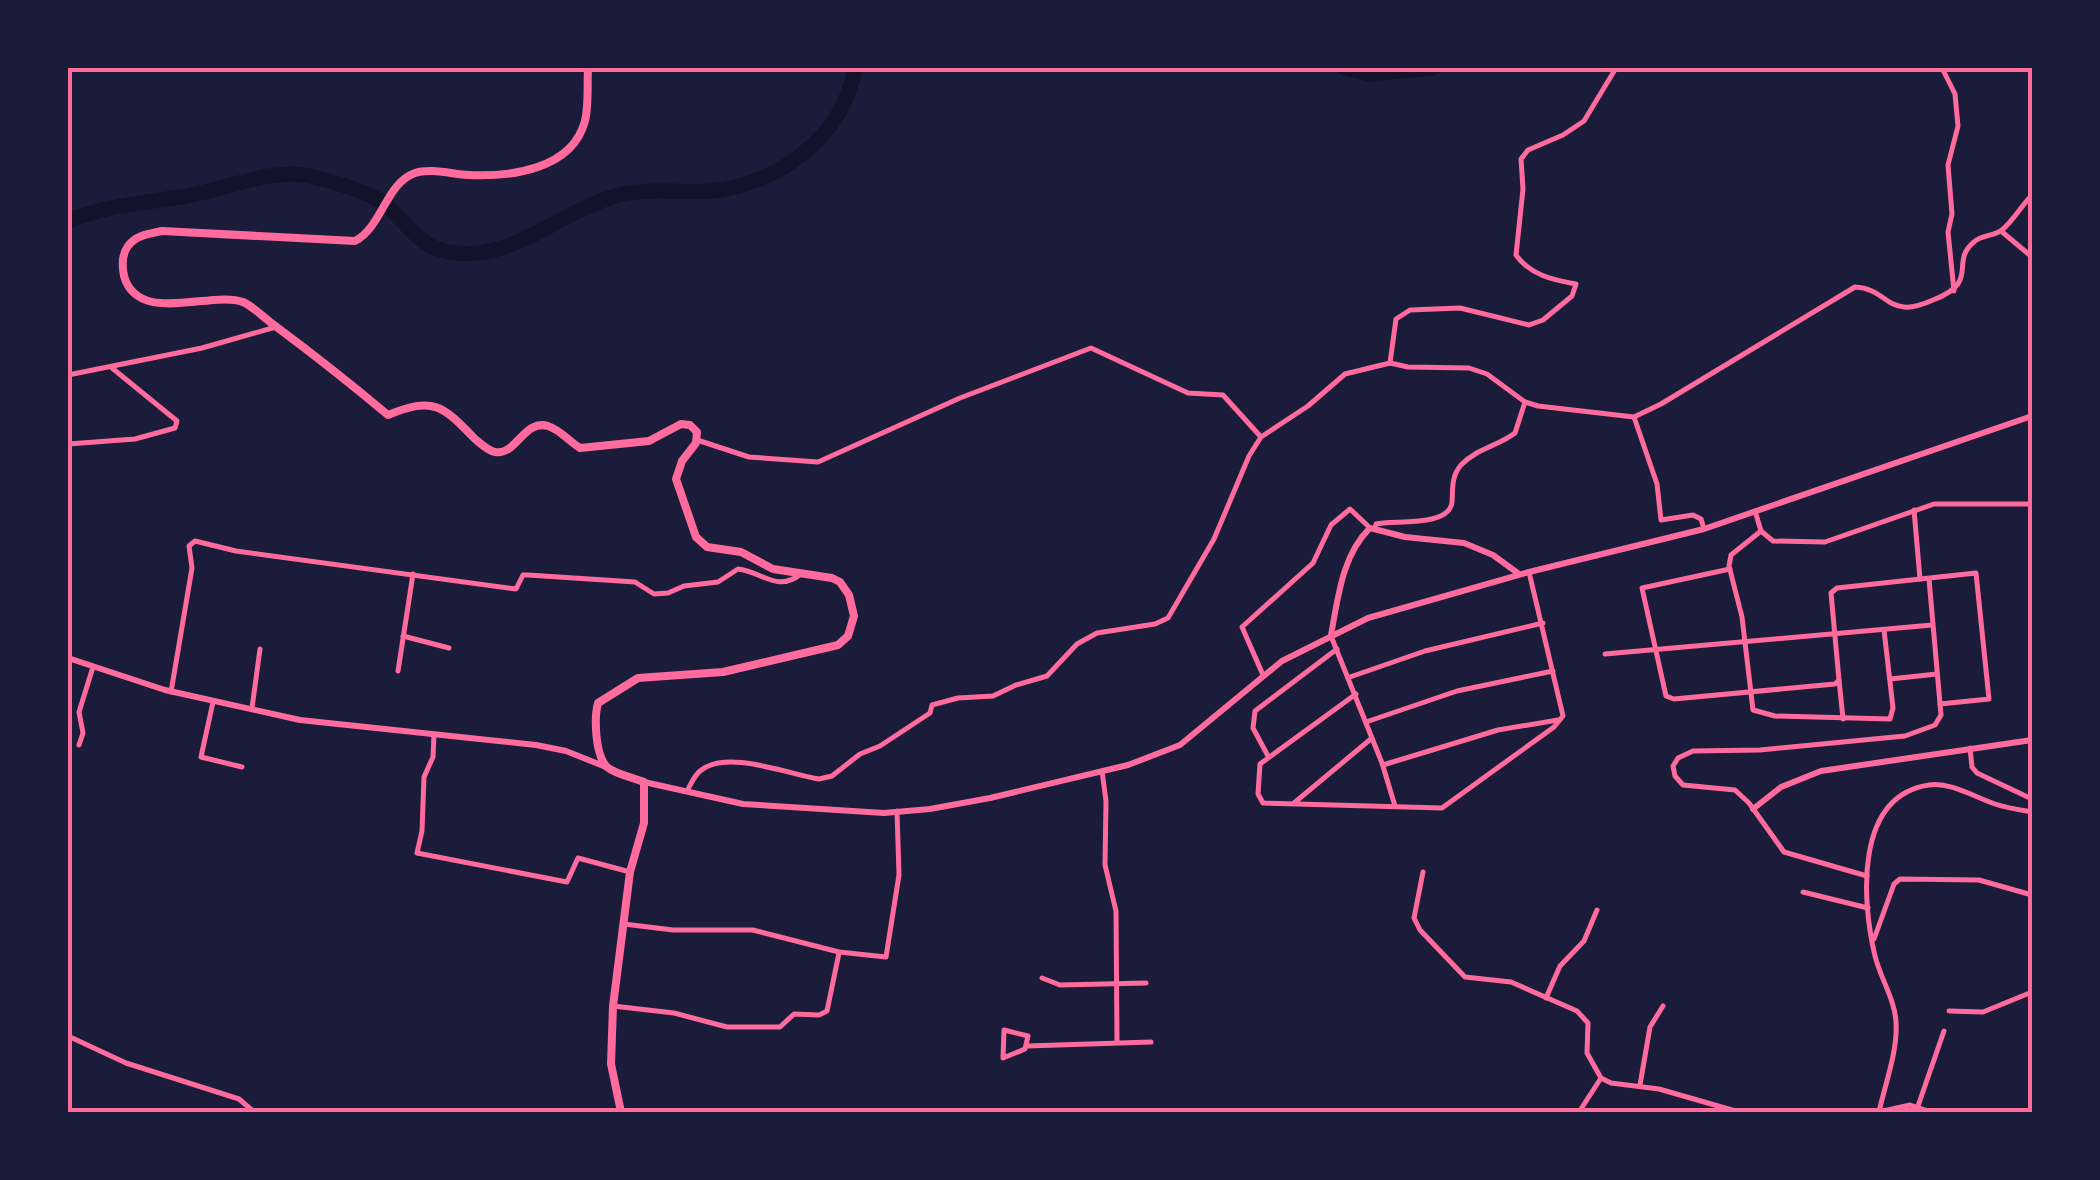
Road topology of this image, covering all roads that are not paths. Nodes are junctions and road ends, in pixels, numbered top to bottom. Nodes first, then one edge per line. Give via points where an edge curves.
1 (588, 68) edge
2 (1616, 68) edge
3 (1942, 68) edge
4 (2032, 195) edge
5 (2002, 231) junction
6 (2032, 257) edge
7 (1954, 291) junction
8 (276, 327) junction
9 (1390, 363) junction
10 (110, 366) junction
11 (68, 375) edge
12 (1525, 402) junction
13 (2032, 416) edge
14 (1634, 417) junction
15 (1261, 437) junction
16 (697, 440) junction
17 (68, 444) edge
18 (2032, 504) edge
19 (1914, 510) junction
20 (1755, 511) junction
21 (1373, 528) junction
22 (1704, 529) junction
23 (1761, 531) junction
24 (1730, 569) junction
25 (1529, 572) junction
26 (412, 574) junction
27 (802, 574) junction
28 (1520, 575) junction
29 (1929, 578) junction
30 (1920, 579) junction
31 (1543, 623) junction
32 (1932, 625) junction
33 (1884, 630) junction
34 (1834, 634) junction
35 (1331, 635) junction
36 (403, 636) junction
37 (1743, 642) junction
38 (449, 648) dead end
39 (260, 649) dead end
40 (1337, 650) junction
41 (1656, 650) junction
42 (1606, 654) dead end
43 (68, 658) edge
44 (93, 667) junction
45 (1553, 671) junction
46 (398, 672) dead end
47 (1938, 674) junction
48 (1264, 675) junction
49 (1350, 678) junction
50 (1890, 679) junction
51 (1839, 680) junction
52 (171, 692) junction
53 (1749, 692) junction
54 (1356, 694) junction
55 (213, 702) junction
56 (1940, 704) junction
57 (252, 708) junction
58 (1560, 719) junction
59 (1843, 719) junction
60 (1366, 722) junction
61 (434, 734) junction
62 (1372, 738) junction
63 (2032, 740) edge
64 (79, 745) dead end
65 (1970, 748) junction
66 (1268, 757) junction
67 (1382, 766) junction
68 (242, 768) dead end
69 (607, 768) junction
70 (1102, 771) junction
71 (644, 782) junction
72 (685, 794) junction
73 (2032, 799) edge
74 (1292, 804) junction
75 (1395, 806) junction
76 (1753, 809) junction
77 (897, 812) junction
78 (2032, 812) edge
79 (630, 872) junction
80 (1423, 872) dead end
81 (1867, 876) junction
82 (1803, 892) dead end
83 (2032, 896) edge
84 (1869, 908) junction
85 (1597, 910) dead end
86 (622, 924) junction
87 (1872, 942) junction
88 (840, 952) junction
89 (1042, 978) dead end
90 (1117, 982) junction
91 (1146, 982) dead end
92 (2032, 992) edge
93 (1546, 998) junction
94 (612, 1006) junction
95 (1663, 1006) dead end
96 (1949, 1010) dead end
97 (1944, 1031) dead end
98 (68, 1036) edge
99 (1117, 1042) junction
100 (1151, 1042) dead end
101 (1026, 1046) junction
102 (1602, 1078) junction
103 (1640, 1085) junction
104 (1918, 1106) junction
105 (254, 1112) edge
106 (622, 1112) edge
107 (1580, 1112) edge
108 (1739, 1112) edge
109 (1879, 1112) edge
110 (1931, 1112) edge

1 - 8 main road via 585,122 572,145 518,174 420,172 401,182 366,235 348,242 162,231 131,242 123,256 125,278 142,297 181,304 241,302
2 - 9 street via 1584,121 1521,160 1516,255 1553,281 1576,284 1572,296 1529,325 1460,308 1410,310 1396,319
3 - 7 street via 1958,126 1948,165
4 - 5 street
5 - 6 street
5 - 7 street via 1974,242
7 - 14 street via 1909,308 1856,287
8 - 10 street
8 - 16 main road via 388,416 413,405 439,406 497,453 542,425 580,448 649,441 681,424 694,428
9 - 12 street via 1469,368
9 - 15 street via 1345,374
10 - 11 street
10 - 17 street via 177,421 175,428
12 - 14 street
12 - 21 street via 1515,433 1460,466 1446,515
13 - 20 main road
14 - 22 street via 1657,484 1661,520 1692,515
15 - 16 street via 1223,396 1188,393 1091,348 818,462 749,457
15 - 72 street via 1168,618 1097,634 1046,676 994,696 932,705 930,713 832,776 716,763 696,775
16 - 27 main road via 676,479 696,537 711,548
18 - 19 street
19 - 23 street via 1825,542 1773,540
19 - 30 street
20 - 22 main road
20 - 23 street
21 - 28 main road via 1464,543
21 - 35 main road via 1349,558
21 - 48 street via 1350,509 1331,525 1312,563 1242,627
22 - 25 main road
23 - 24 street via 1731,555
24 - 37 street
24 - 41 street via 1642,588
25 - 28 main road
25 - 31 street
26 - 27 street via 516,589 528,575 636,582 654,594 718,582 738,569 772,582
26 - 36 street
26 - 52 street via 195,541 189,546 192,568
27 - 69 main road via 846,588 854,616 844,641 728,672 630,682 596,706
28 - 35 main road via 1368,618
29 - 30 street
29 - 32 street
29 - 56 street via 1978,574 1990,695 1985,701
30 - 34 street via 1836,588 1830,594
31 - 45 street
31 - 49 street via 1425,650
32 - 33 street
32 - 47 street
33 - 34 street
33 - 50 street
34 - 37 street
34 - 51 street
35 - 40 street
35 - 48 main road
36 - 38 street
36 - 46 street
37 - 41 street
37 - 53 street
39 - 57 street
40 - 49 street
40 - 66 street via 1255,711 1253,728
41 - 42 street
41 - 53 street via 1666,696 1674,700
43 - 44 main road
44 - 52 main road
44 - 64 street via 79,712
45 - 58 street
45 - 60 street via 1457,691
47 - 50 street
47 - 56 street
48 - 70 main road via 1180,746
49 - 54 street
50 - 59 street via 1890,719
51 - 53 street
51 - 59 street
52 - 55 main road
53 - 59 street via 1756,712
54 - 60 street
54 - 66 street
55 - 57 main road
55 - 68 street via 201,757
56 - 76 street via 1935,725 1905,736 1693,751 1674,762 1684,785 1731,788
57 - 61 main road via 344,727
58 - 67 street via 1498,730
58 - 75 street via 1442,808
60 - 62 street
61 - 69 main road via 566,751
61 - 79 street via 417,852 567,882 578,858
62 - 67 street
62 - 74 street
63 - 65 main road
65 - 73 street via 1977,774
65 - 76 main road via 1820,771
66 - 74 street via 1260,764 1258,794 1263,803
67 - 75 street
69 - 71 main road
70 - 77 main road
70 - 90 street
71 - 72 main road
71 - 79 main road via 643,829
72 - 77 main road via 743,804
74 - 75 street
76 - 81 street via 1784,852
77 - 88 street via 899,875 886,957
78 - 81 street via 1952,787 1923,786 1886,810
79 - 86 main road
80 - 93 street via 1414,918 1452,964 1465,976 1510,982
81 - 84 street
82 - 84 street
83 - 87 street via 1979,880 1900,878
84 - 87 street
85 - 93 street
86 - 88 street via 752,930
86 - 94 main road
87 - 109 street via 1896,1019
88 - 94 street via 827,1011 794,1014 780,1027 727,1028
89 - 90 street via 1060,985
90 - 91 street
90 - 99 street
92 - 96 street via 1983,1012
93 - 102 street via 1584,1017 1587,1053
94 - 106 main road via 611,1064
95 - 103 street via 1650,1027
97 - 104 street
98 - 105 street via 126,1063 239,1099
99 - 100 street
99 - 101 street
101 - 101 street via 1025,1049 1000,1057 1004,1030 1026,1034
102 - 103 street
102 - 107 street
103 - 108 street
104 - 109 street
104 - 110 street

